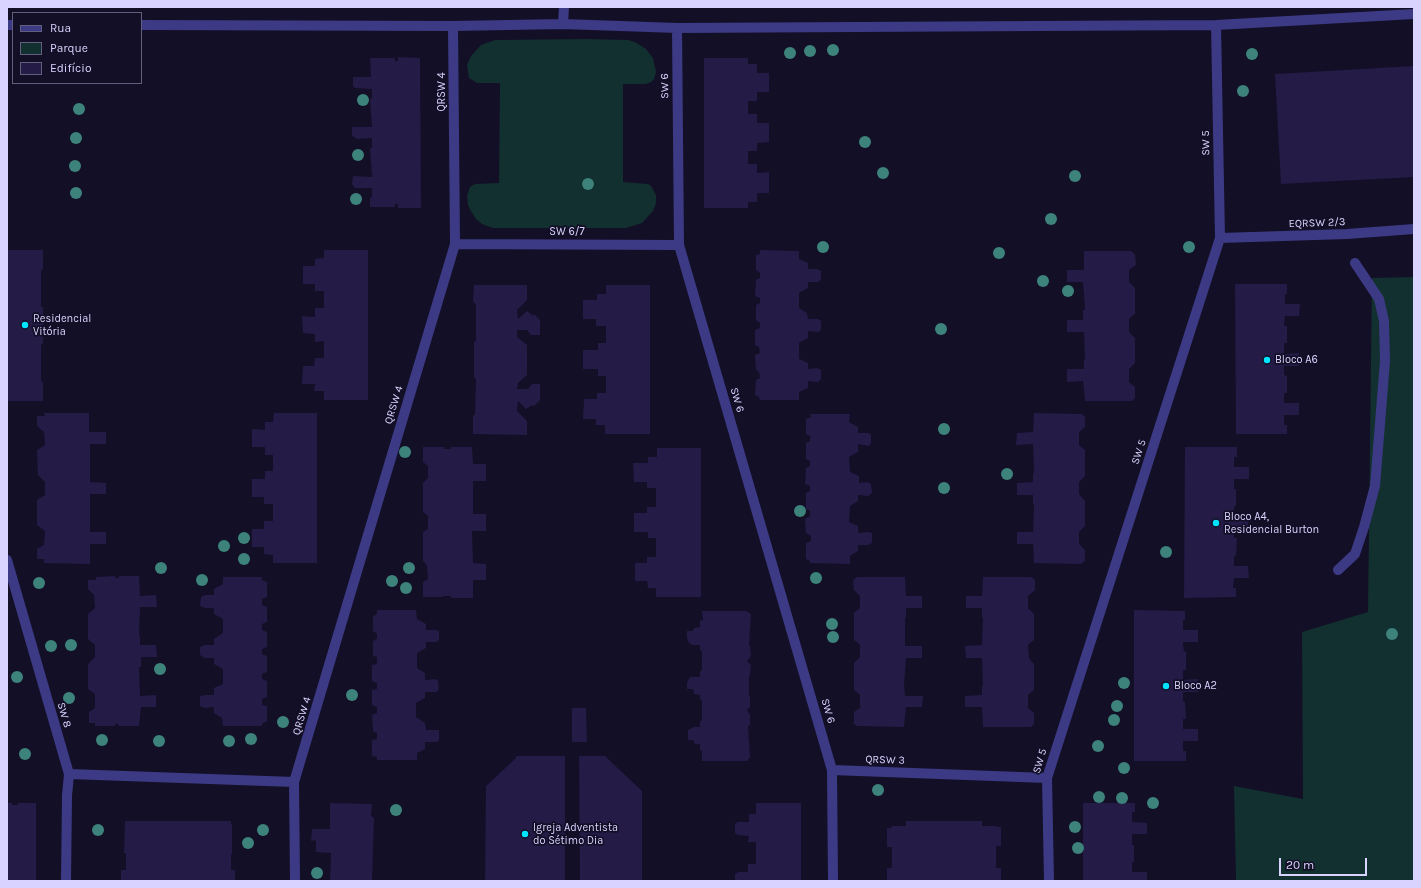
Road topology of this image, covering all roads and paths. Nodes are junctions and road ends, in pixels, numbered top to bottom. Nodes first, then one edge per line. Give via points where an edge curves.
1 (564, 7) edge
2 (1414, 14) edge
3 (563, 24) junction
4 (142, 25) edge
5 (1216, 25) junction
6 (453, 26) junction
7 (677, 28) junction
8 (1414, 229) edge
9 (1220, 238) junction
10 (455, 244) junction
11 (679, 245) junction
12 (1355, 263) dead end
13 (7, 560) edge
14 (1338, 570) dead end
15 (832, 770) junction
16 (69, 774) junction
17 (1047, 778) junction
18 (294, 782) junction
19 (66, 881) edge
20 (295, 881) edge
21 (833, 881) edge
22 (1048, 881) edge

1 - 3 street
2 - 5 street
3 - 6 street
3 - 7 street
4 - 6 street
5 - 7 street
5 - 9 street, SW 5
6 - 10 street, QRSW 4
7 - 11 street, SW 6
8 - 9 street, EQRSW 2/3
9 - 17 street, SW 5
10 - 11 street, SW 6/7
10 - 18 street, QRSW 4
11 - 15 street, SW 6
12 - 14 street via 1379,299 1384,321 1384,361 1375,486 1355,554
13 - 16 street, SW 8
15 - 17 street, QRSW 3
15 - 21 street
16 - 18 street
16 - 19 street, SW 8
17 - 22 street, SW 5
18 - 20 street, QRSW 4

